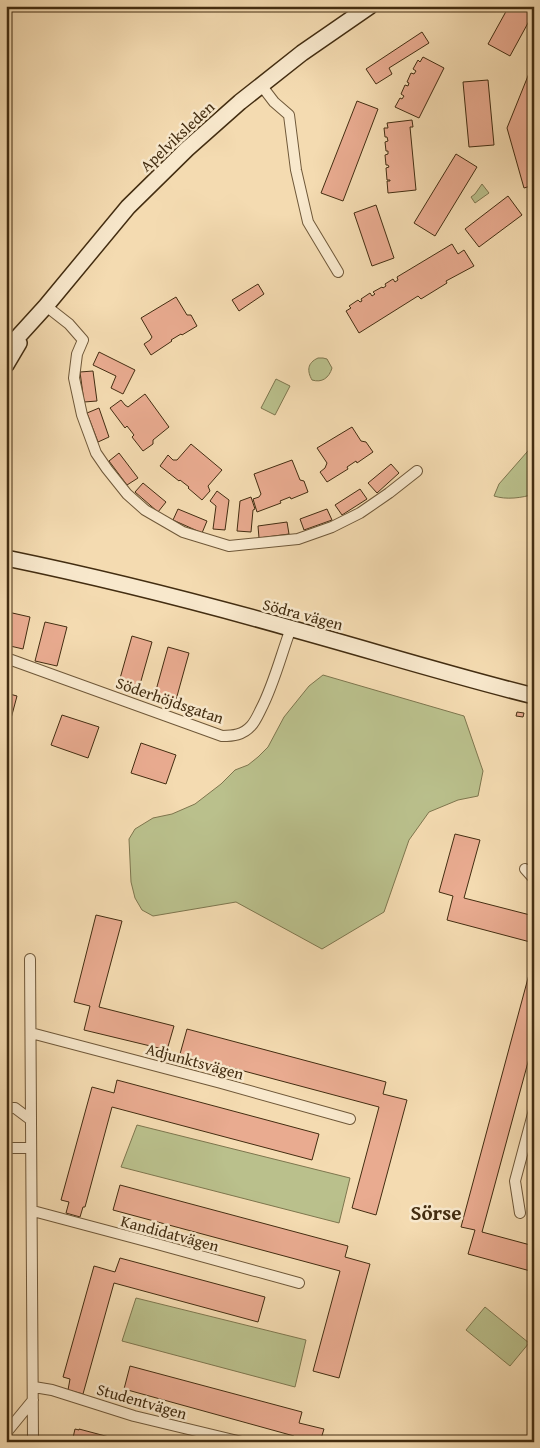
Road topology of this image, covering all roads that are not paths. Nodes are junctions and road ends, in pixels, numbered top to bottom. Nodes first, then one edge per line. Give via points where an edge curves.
1 (370, 6) edge
2 (261, 85) junction
3 (338, 272) dead end
4 (46, 306) junction
5 (34, 318) junction
6 (6, 350) edge
7 (6, 365) edge
8 (417, 471) dead end
9 (6, 558) edge
10 (6, 570) edge
11 (62, 570) junction
12 (291, 628) junction
13 (6, 658) edge
14 (534, 696) edge
15 (525, 869) dead end
16 (534, 879) edge
17 (30, 958) dead end
18 (31, 1033) junction
19 (6, 1108) edge
20 (534, 1110) edge
21 (350, 1119) dead end
22 (31, 1120) junction
23 (6, 1148) edge
24 (31, 1148) junction
25 (33, 1211) junction
26 (520, 1213) dead end
27 (299, 1283) dead end
28 (34, 1387) junction
29 (33, 1400) junction
30 (6, 1433) edge
31 (34, 1442) edge
32 (242, 1442) edge

1 - 2 street, Apelviksleden
2 - 3 street via 289,115 296,170 308,222
2 - 4 street, Apelviksleden via 221,118 128,208
4 - 5 street, Apelviksleden
4 - 8 street via 83,340 77,354 74,378 82,415 96,453 127,494 145,510 183,532 229,546 298,539 360,513
5 - 6 street, Apelviksleden
5 - 7 street, Apelviksleden
9 - 11 street, Södra vägen
10 - 11 street, Södra vägen
11 - 12 street, Södra vägen
12 - 13 street, Söderhöjdsgatan via 257,717 252,726 232,736 222,736
12 - 14 street, Södra vägen
15 - 16 street
17 - 18 street
18 - 21 street, Adjunktsvägen
18 - 22 street
19 - 22 street via 15,1108
20 - 26 street via 515,1181
22 - 24 street
23 - 24 street
24 - 25 street
25 - 27 street, Kandidatvägen
25 - 28 street
28 - 29 street
28 - 32 street, Studentvägen
29 - 30 street
29 - 31 street

